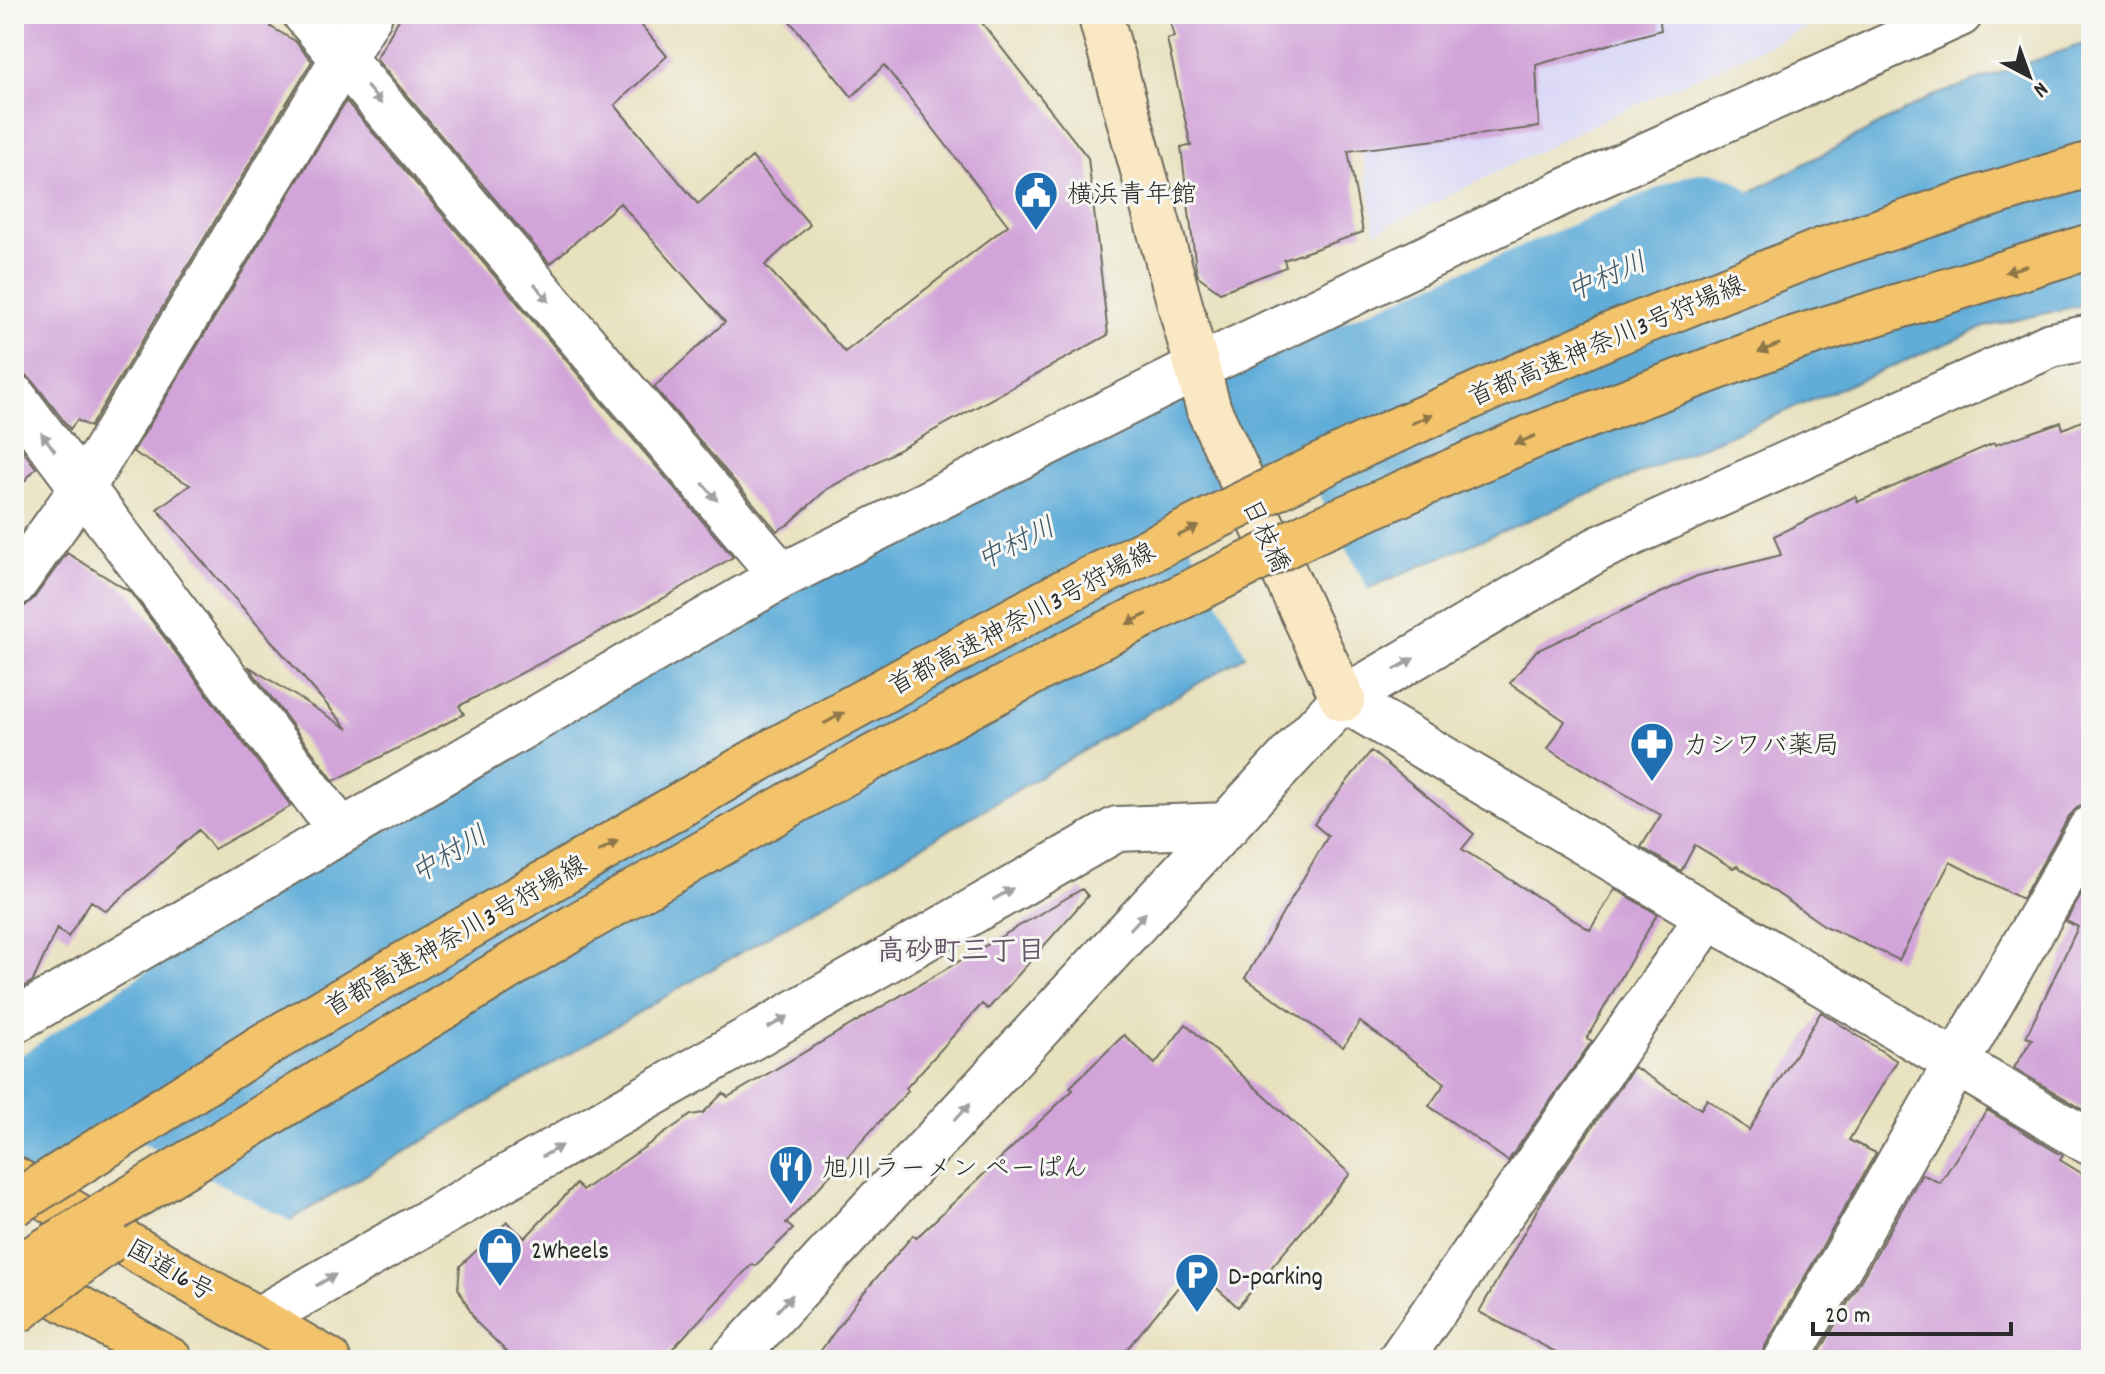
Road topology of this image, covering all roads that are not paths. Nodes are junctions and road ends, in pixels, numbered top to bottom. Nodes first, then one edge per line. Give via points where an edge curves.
1 (305, 14) edge
2 (370, 14) edge
3 (1100, 14) edge
4 (1960, 14) edge
5 (342, 57) junction
6 (2091, 164) edge
7 (2091, 246) edge
8 (2091, 337) edge
9 (1197, 368) junction
10 (14, 397) edge
11 (83, 487) junction
12 (782, 576) junction
13 (14, 584) edge
14 (1343, 699) junction
15 (1228, 825) junction
16 (2091, 828) edge
17 (341, 831) junction
18 (1708, 917) junction
19 (14, 1021) edge
20 (263, 1046) junction
21 (1957, 1065) junction
22 (294, 1098) junction
23 (2091, 1143) edge
24 (14, 1179) edge
25 (14, 1204) edge
26 (14, 1241) edge
27 (14, 1271) edge
28 (14, 1313) edge
29 (258, 1319) junction
30 (145, 1354) edge
31 (328, 1360) edge
32 (732, 1360) edge
33 (1400, 1360) edge
34 (1786, 1360) edge

1 - 5 street
2 - 5 street
3 - 9 street, 日枝橋
4 - 9 street via 1568,190
5 - 11 street
5 -> 12 street
20 -> 6 highway, 首都高速神奈川3号狩場線, bridge via 857,705 1064,592 1365,444 1613,334 1823,250
7 -> 22 highway, 首都高速神奈川3号狩場線, bridge via 1787,341 1534,436 1313,532 868,760 579,924
14 -> 8 street via 1598,549 2051,345
9 - 12 street
9 - 14 street, 日枝橋, bridge via 1209,410
11 -> 10 street
11 - 13 street
11 - 17 street
12 - 17 street
14 - 15 street
14 - 18 street
29 -> 15 street via 1117,829
32 -> 15 street
16 - 21 street
17 - 19 street
18 - 21 street
18 - 33 street
20 - 25 highway, 首都高速神奈川3号狩場線, bridge
20 - 26 highway, bridge
21 - 23 street
21 - 34 street
22 - 27 highway, 首都高速神奈川3号狩場線, bridge
22 - 28 highway, bridge
24 - 29 highway, 国道16号, bridge
27 - 30 highway
29 - 31 highway, 国道16号

